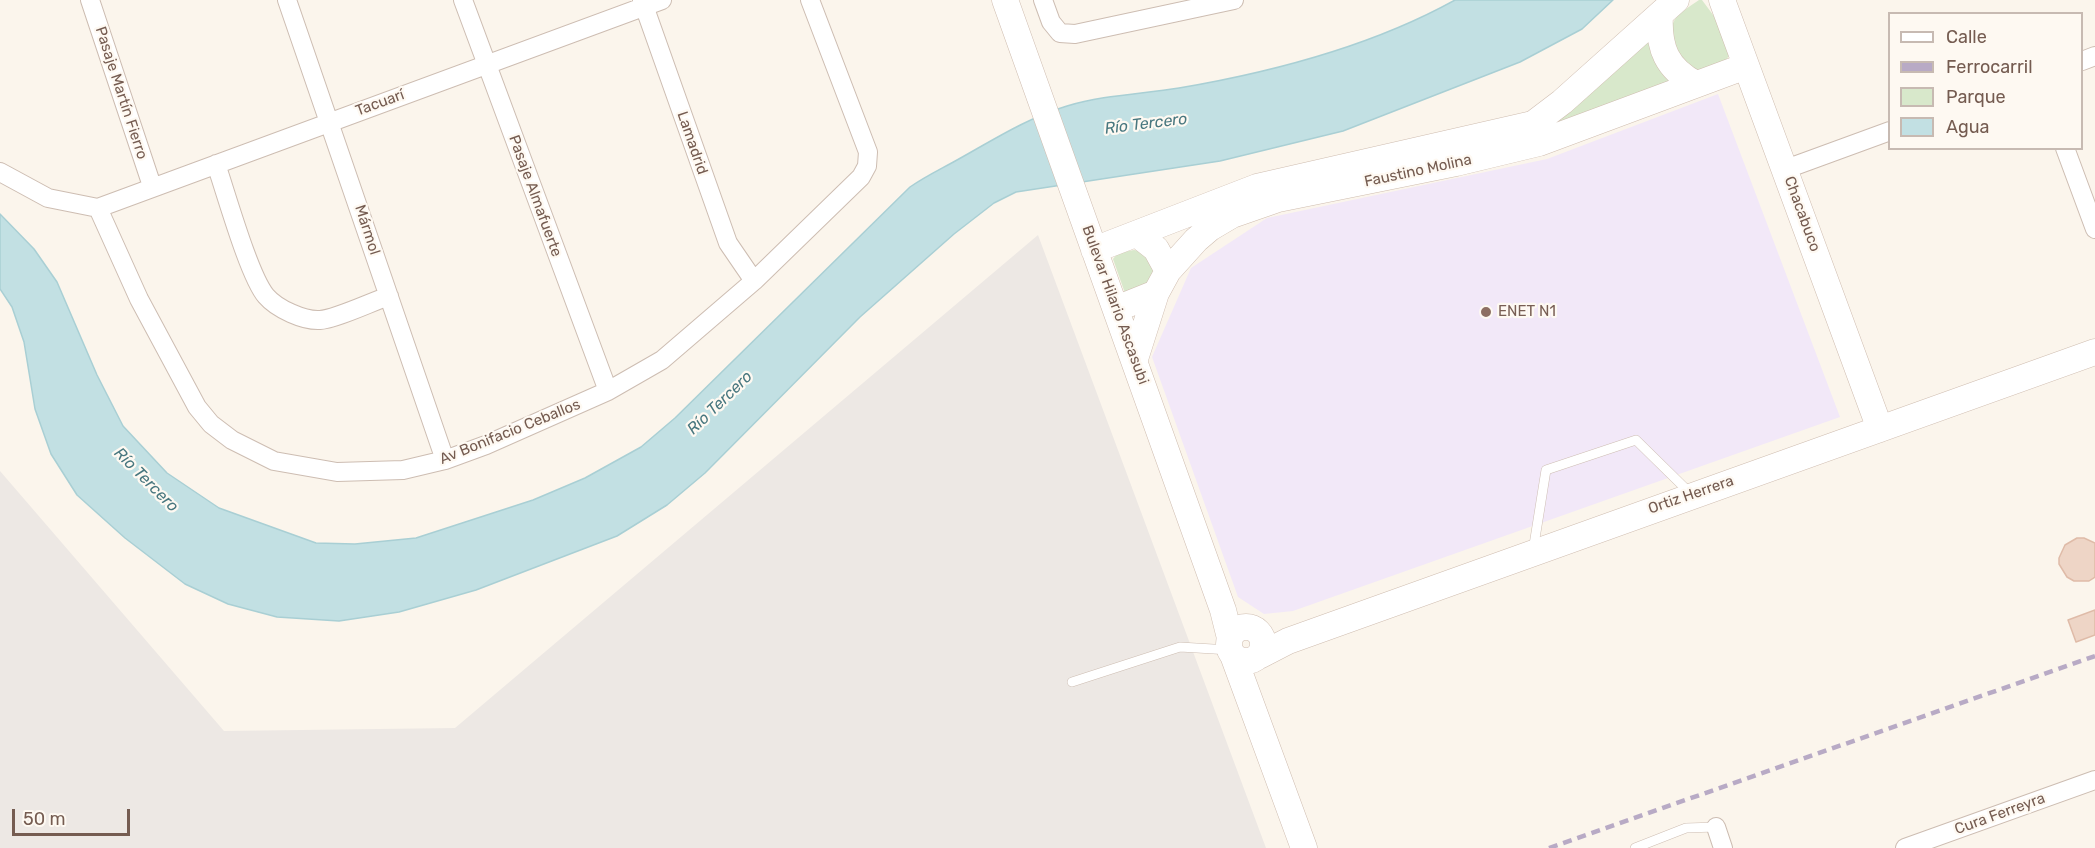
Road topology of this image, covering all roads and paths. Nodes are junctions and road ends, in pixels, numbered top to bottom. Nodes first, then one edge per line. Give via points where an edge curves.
1 (90, 0) edge
2 (287, 0) edge
3 (463, 0) edge
4 (662, 0) edge
5 (810, 0) edge
6 (1005, 0) edge
7 (1043, 0) edge
8 (1722, 0) edge
9 (1222, 1) edge
10 (643, 3) edge
11 (1668, 8) edge
12 (486, 64) junction
13 (1746, 66) junction
14 (1696, 84) junction
15 (331, 121) junction
16 (1888, 132) edge
17 (2066, 150) edge
18 (216, 164) junction
19 (1786, 169) junction
20 (0, 172) edge
21 (152, 186) junction
22 (98, 208) junction
23 (2095, 229) edge
24 (1137, 234) junction
25 (1094, 250) junction
26 (1168, 271) junction
27 (754, 281) junction
28 (1156, 293) junction
29 (389, 296) junction
30 (1116, 309) junction
31 (2095, 352) edge
32 (1135, 359) junction
33 (608, 391) junction
34 (1880, 429) junction
35 (445, 460) junction
36 (1692, 495) junction
37 (1533, 551) junction
38 (1244, 651) junction
39 (1072, 682) dead end
40 (2095, 780) edge
41 (1716, 826) joint
42 (1304, 848) edge
43 (1635, 848) edge
44 (1723, 848) edge
45 (1905, 848) edge

1 - 21 street, Pasaje Martín Fierro
2 - 15 street, Mármol
3 - 12 street, Pasaje Almafuerte
4 - 10 street, Tacuarí
5 - 27 street, Av Bonifacio Ceballos via 868,152 867,166 861,177
6 - 25 street, Bulevar Hilario Ascasubi
7 - 9 street via 1060,33 1075,34
8 - 13 street, Chacabuco
10 - 12 street, Tacuarí
10 - 27 street, Lamadrid via 728,243
11 - 14 street via 1661,46 1666,60
11 - 24 street, Faustino Molina via 1533,124 1257,187
12 - 15 street, Tacuarí
12 - 33 street, Pasaje Almafuerte
13 - 14 street, Faustino Molina
13 - 19 street, Chacabuco
14 - 26 street, Faustino Molina via 1539,143 1251,207 1210,228
15 - 18 street, Tacuarí
15 - 29 street, Mármol
16 - 19 street
17 - 23 street
18 - 21 street, Tacuarí
18 - 29 street via 267,297 289,312 320,320
19 - 34 street, Chacabuco
20 - 22 street via 48,198
21 - 22 street, Tacuarí
22 - 35 street, Av Bonifacio Ceballos via 197,407 232,440 274,461 337,472 403,470
24 - 25 street, Faustino Molina
24 - 26 street via 1155,249
25 - 30 street, Bulevar Hilario Ascasubi
26 - 28 street, Faustino Molina
27 - 33 street, Av Bonifacio Ceballos via 662,360
28 - 30 street
28 - 32 street, Faustino Molina
29 - 35 street, Mármol
30 - 32 street, Bulevar Hilario Ascasubi
31 - 34 street, Ortiz Herrera
32 - 38 street, Bulevar Hilario Ascasubi via 1223,610
33 - 35 street, Av Bonifacio Ceballos
34 - 36 street, Ortiz Herrera
36 - 37 street, Ortiz Herrera
36 - 37 lane via 1636,440 1546,470
37 - 38 street, Ortiz Herrera via 1288,641
38 - 39 lane via 1180,647
38 - 42 street
40 - 45 street, Cura Ferreyra
41 - 43 lane via 1686,828
41 - 44 street

